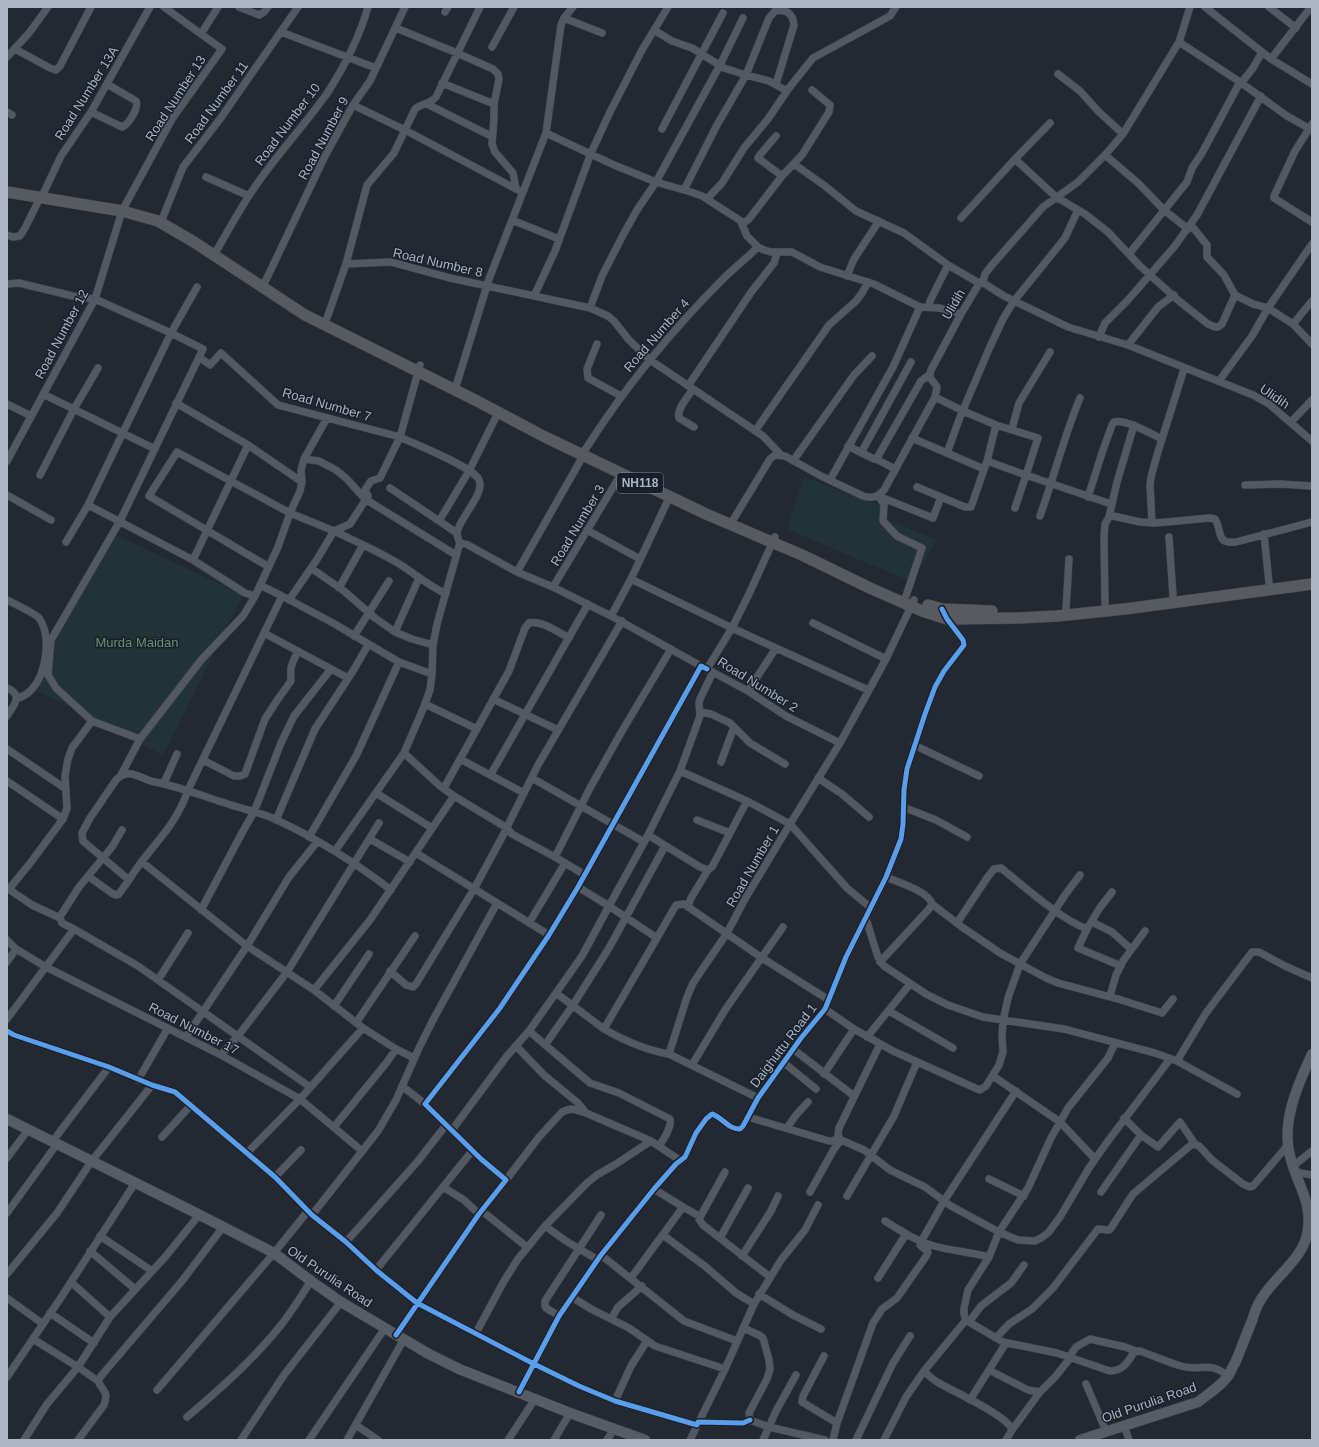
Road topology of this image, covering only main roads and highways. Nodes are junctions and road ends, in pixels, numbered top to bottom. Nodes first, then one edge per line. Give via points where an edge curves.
1 (7, 185) edge
2 (7, 192) edge
3 (42, 195) junction
4 (123, 208) junction
5 (419, 368) junction
6 (584, 453) junction
7 (774, 540) junction
8 (1312, 578) edge
9 (1312, 584) edge
10 (944, 614) junction
11 (1310, 1064) edge
12 (7, 1119) edge
13 (642, 1440) edge
14 (1080, 1440) edge

1 - 3 highway, NH118
2 - 3 highway, NH118
3 - 4 highway, NH118
4 - 5 highway, NH118 via 158,221 194,242 305,315
4 - 5 highway, NH118 via 153,212 177,224 285,295
5 - 6 highway, NH118 via 498,413
5 - 6 highway, NH118 via 457,383
6 - 7 highway, NH118
6 - 7 highway, NH118 via 669,498
7 - 10 highway, NH118
8 - 10 highway, NH118 via 1066,609
9 - 10 highway, NH118 via 1057,616 1019,618
11 - 14 main road, Old Purulia Road via 1297,1087 1288,1128 1288,1146 1294,1169 1307,1200 1309,1216 1306,1240 1259,1302 1242,1348 1228,1376 1198,1402
12 - 13 main road, Old Purulia Road via 200,1214 274,1254 341,1302 427,1353 535,1399

